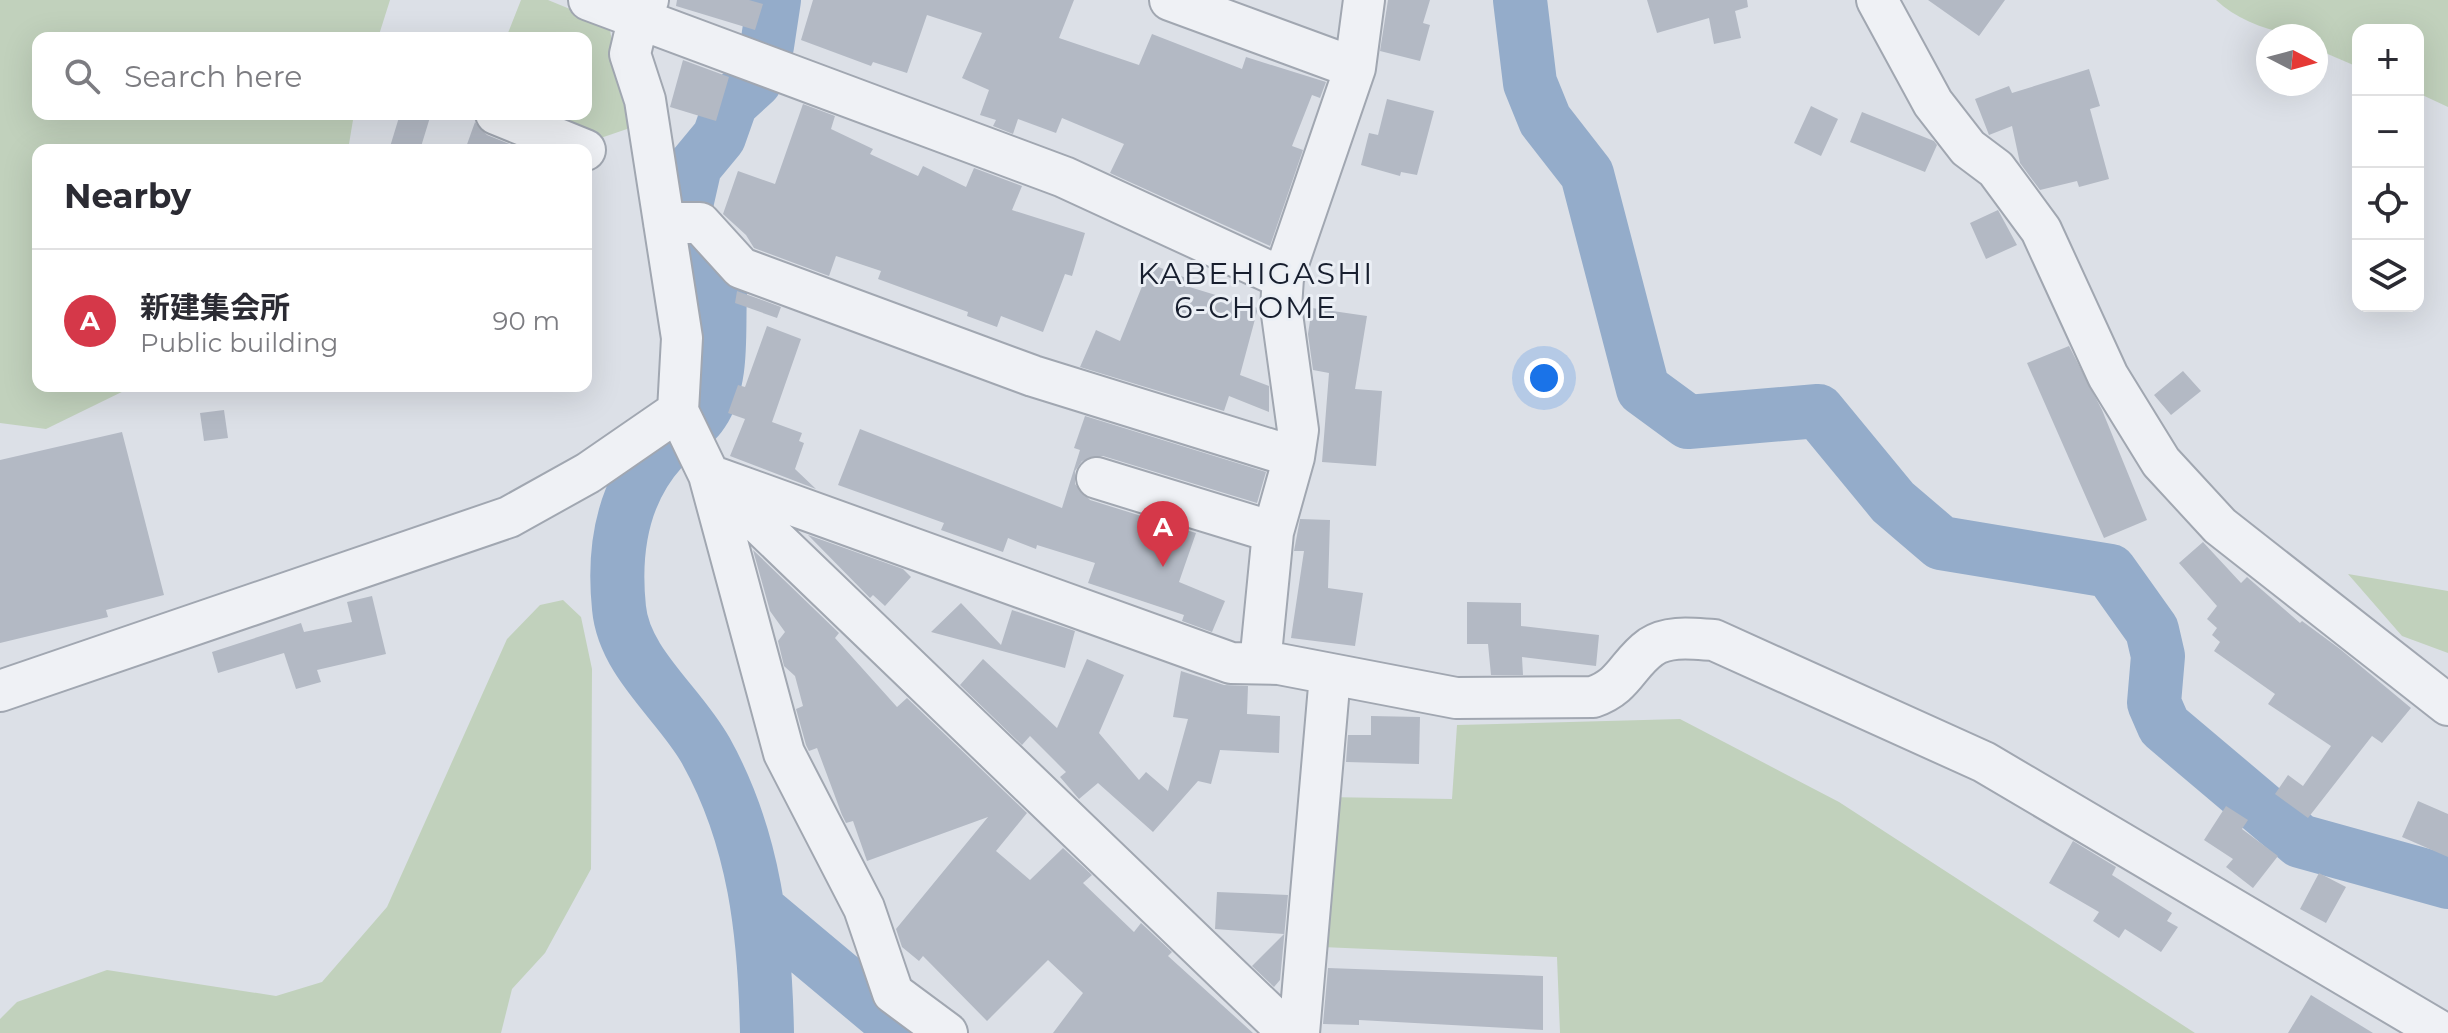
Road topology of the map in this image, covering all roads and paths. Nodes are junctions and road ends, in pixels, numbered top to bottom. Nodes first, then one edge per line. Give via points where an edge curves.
1 (589, 0) edge
2 (1170, 0) edge
3 (1364, 0) edge
4 (1877, 0) edge
5 (643, 10) edge
6 (1355, 68) junction
7 (510, 120) edge
8 (651, 139) junction
9 (564, 144) edge
10 (592, 153) edge
11 (679, 223) junction
12 (1283, 278) junction
13 (683, 423) junction
14 (1294, 457) junction
15 (709, 475) junction
16 (1097, 478) dead end
17 (1273, 532) junction
18 (1266, 663) junction
19 (2431, 671) edge
20 (1330, 675) junction
21 (0, 691) edge
22 (2448, 705) edge
23 (947, 1033) edge
24 (1289, 1033) edge
25 (1299, 1033) edge
26 (2443, 1033) edge

1 - 5 street
2 - 6 street
3 - 6 street
4 - 19 street via 1933,103 1968,148 1996,169 2041,230 2108,376 2161,462 2220,526
5 - 8 street via 630,54
5 - 12 street via 764,65 1064,177
6 - 12 street
7 - 9 street
8 - 10 street
8 - 11 street
11 - 13 street
11 - 14 street via 700,223 741,268 1033,376
12 - 14 street via 1281,307 1298,430
13 - 15 street
13 - 21 street via 509,517
14 - 17 street
15 - 18 street via 1231,663
15 - 23 street via 784,753 864,908 893,993
15 - 24 street
16 - 17 street
17 - 18 street via 1261,654
18 - 20 street
19 - 22 street
20 - 25 street
20 - 26 street via 1456,698 1593,697 1613,690 1652,647 1679,638 1714,640 1984,762

